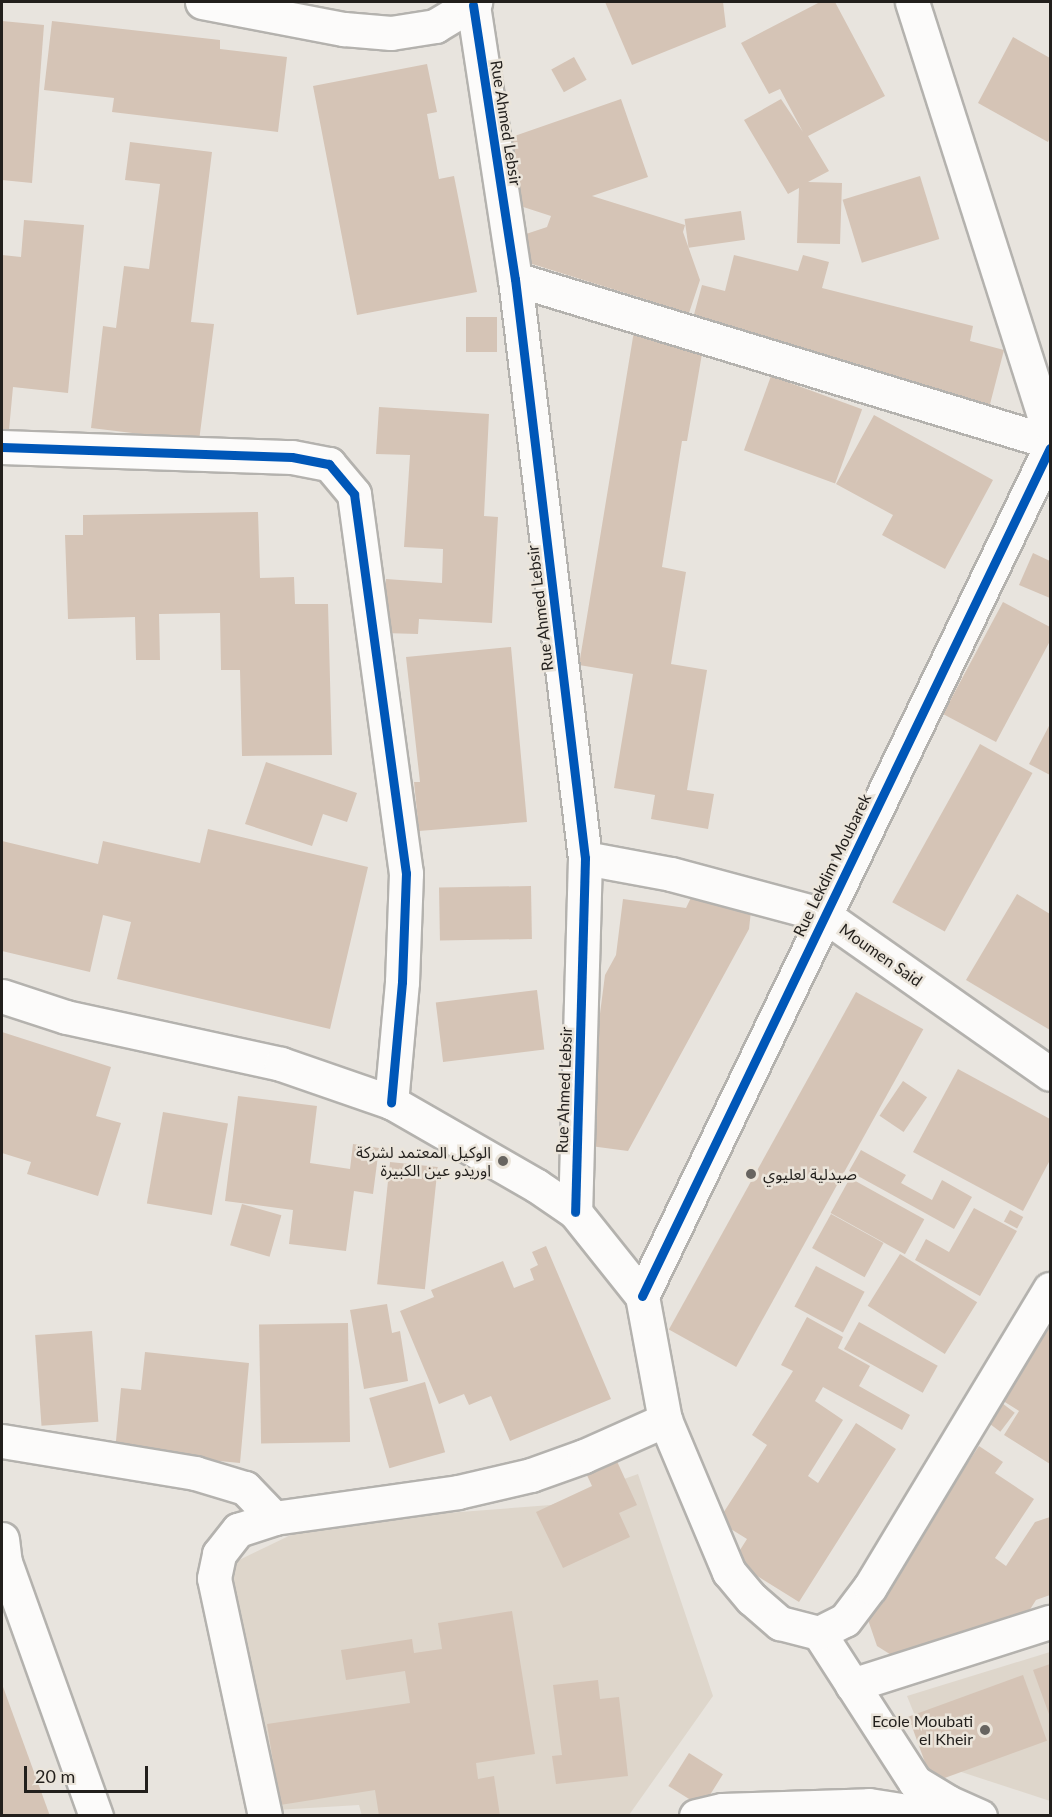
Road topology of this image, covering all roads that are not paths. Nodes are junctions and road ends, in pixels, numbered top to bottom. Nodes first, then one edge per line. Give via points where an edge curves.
1 (202, 2) edge
2 (912, 2) edge
3 (474, 3) edge
4 (515, 279) junction
5 (1050, 435) edge
6 (1050, 442) edge
7 (2, 447) edge
8 (1050, 448) edge
9 (585, 858) junction
10 (824, 915) junction
11 (2, 996) edge
12 (1050, 1074) edge
13 (391, 1102) junction
14 (575, 1212) junction
15 (1050, 1289) edge
16 (642, 1296) junction
17 (665, 1420) junction
18 (2, 1440) edge
19 (274, 1518) junction
20 (2, 1539) edge
21 (1050, 1622) edge
22 (819, 1633) junction
23 (852, 1685) junction
24 (96, 1815) edge
25 (265, 1815) edge
26 (696, 1815) edge
27 (939, 1815) edge
28 (980, 1815) edge

1 - 3 street via 344,29 391,33 435,26
2 - 5 street
3 - 4 street, Rue Ahmed Lebsir
4 - 6 street
4 - 9 street, Rue Ahmed Lebsir
7 - 13 street via 292,457 329,464 354,494 406,873 402,982
8 - 10 street, Rue Lekdim Moubarek
9 - 10 street, Moumen Said via 670,874
9 - 14 street, Rue Ahmed Lebsir
10 - 12 street, Moumen Said
10 - 16 street, Rue Lekdim Moubarek
11 - 13 street via 66,1017 281,1064
13 - 14 street
14 - 16 street
15 - 22 street via 870,1587 845,1620
16 - 17 street
17 - 19 street via 531,1475 458,1492
17 - 22 street via 729,1572 780,1623
18 - 19 street via 195,1473 245,1488
19 - 25 street via 238,1530 219,1554 213,1578
20 - 24 street via 5,1562
21 - 23 street
22 - 23 street
23 - 28 street via 915,1782
26 - 27 street via 722,1810 868,1805

